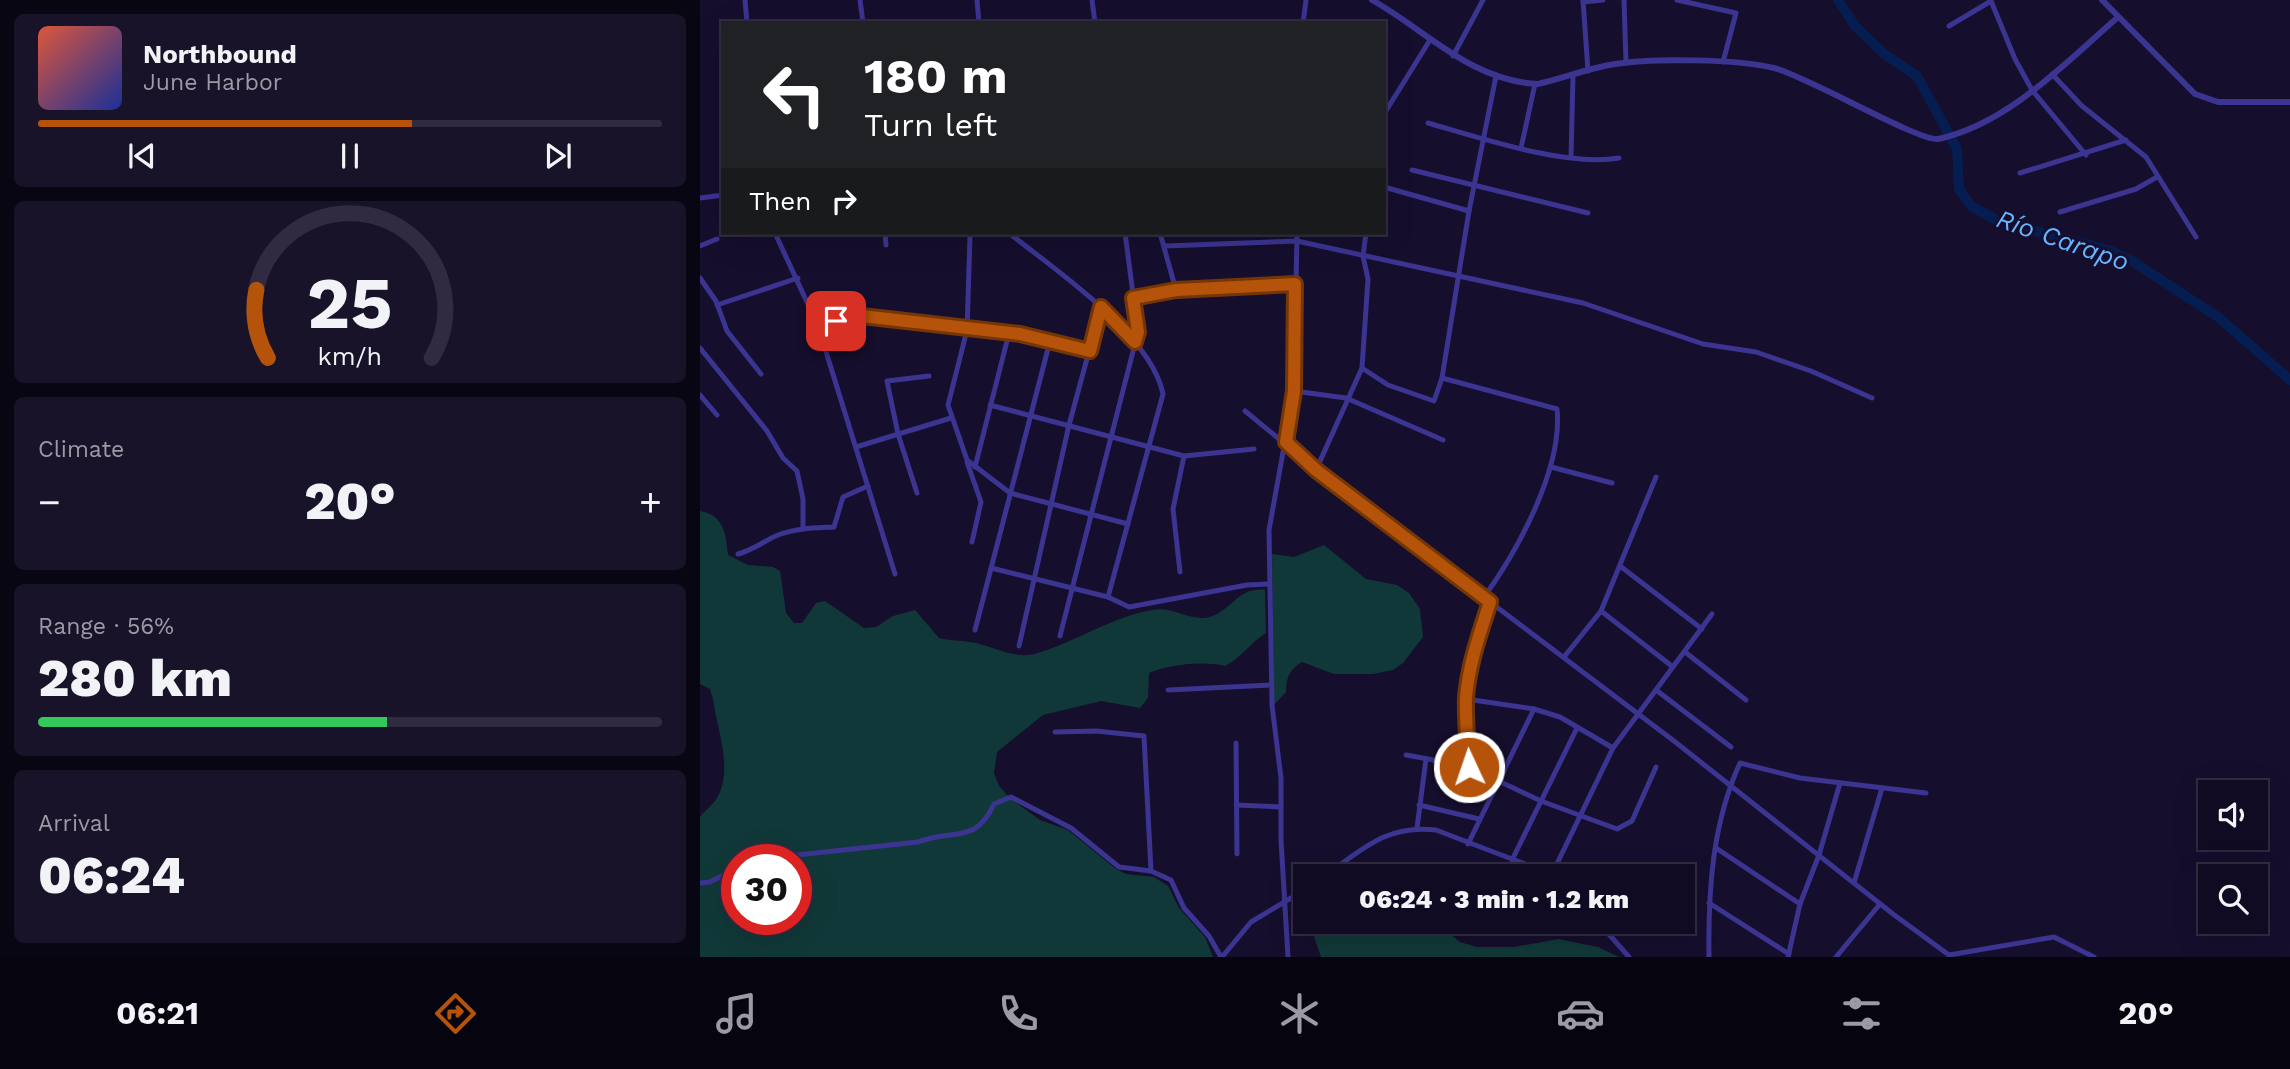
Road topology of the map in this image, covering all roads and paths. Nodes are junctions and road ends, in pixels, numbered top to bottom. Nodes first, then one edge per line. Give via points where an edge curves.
1 (745, 0) edge
2 (860, 0) edge
3 (977, 0) edge
4 (1093, 0) edge
5 (1306, 0) edge
6 (1372, 0) edge
7 (1483, 0) edge
8 (1602, 0) edge
9 (1624, 0) edge
10 (1677, 0) edge
11 (2102, 0) edge
12 (1583, 1) edge
13 (2117, 18) junction
14 (747, 21) edge
15 (863, 21) edge
16 (979, 21) edge
17 (1096, 21) edge
18 (1303, 21) edge
19 (1949, 26) dead end
20 (1430, 40) junction
21 (1452, 55) junction
22 (1626, 62) junction
23 (1723, 62) junction
24 (1588, 71) junction
25 (2052, 74) junction
26 (1496, 76) junction
27 (1573, 76) junction
28 (1535, 84) junction
29 (2032, 90) junction
30 (2290, 102) edge
31 (1386, 111) edge
32 (1428, 123) dead end
33 (1482, 139) junction
34 (2126, 140) junction
35 (1521, 148) junction
36 (2086, 155) junction
37 (1571, 157) junction
38 (1619, 158) dead end
39 (1412, 170) dead end
40 (2020, 173) dead end
41 (2157, 177) junction
42 (1473, 186) junction
43 (1386, 188) edge
44 (721, 195) edge
45 (700, 198) edge
46 (1469, 211) junction
47 (2060, 212) dead end
48 (1588, 213) dead end
49 (776, 235) edge
50 (885, 235) edge
51 (1011, 235) edge
52 (1125, 235) edge
53 (1161, 235) edge
54 (1297, 235) edge
55 (1366, 235) edge
56 (970, 237) dead end
57 (2196, 237) dead end
58 (717, 239) dead end
59 (1297, 241) junction
60 (886, 245) dead end
61 (700, 246) edge
62 (1165, 246) junction
63 (1363, 256) junction
64 (1459, 276) junction
65 (700, 278) edge
66 (798, 278) junction
67 (1295, 284) junction
68 (1176, 290) junction
69 (1133, 298) junction
70 (717, 305) junction
71 (1101, 307) junction
72 (818, 326) junction
73 (967, 330) junction
74 (1009, 333) junction
75 (1050, 341) junction
76 (1135, 342) junction
77 (700, 348) edge
78 (1090, 351) junction
79 (1362, 368) junction
80 (761, 374) dead end
81 (929, 376) dead end
82 (1442, 378) junction
83 (1294, 391) junction
84 (700, 395) edge
85 (1346, 398) junction
86 (1872, 398) dead end
87 (990, 405) junction
88 (1245, 411) dead end
89 (716, 415) dead end
90 (1031, 415) junction
91 (951, 418) junction
92 (1069, 425) junction
93 (898, 434) junction
94 (1110, 436) junction
95 (1443, 440) dead end
96 (1286, 442) junction
97 (1148, 446) junction
98 (856, 447) junction
99 (1254, 449) dead end
100 (1184, 456) junction
101 (967, 460) junction
102 (975, 467) junction
103 (1551, 467) junction
104 (1316, 470) junction
105 (1656, 477) dead end
106 (1612, 483) dead end
107 (869, 486) junction
108 (917, 493) dead end
109 (1010, 493) junction
110 (1051, 505) junction
111 (1091, 515) junction
112 (1128, 524) junction
113 (803, 528) junction
114 (972, 542) dead end
115 (738, 554) dead end
116 (1620, 566) junction
117 (991, 568) junction
118 (1180, 572) dead end
119 (895, 574) dead end
120 (1032, 579) junction
121 (1269, 584) junction
122 (1073, 589) junction
123 (1108, 597) junction
124 (1484, 597) junction
125 (1490, 602) junction
126 (1601, 611) junction
127 (1713, 614) dead end
128 (975, 629) dead end
129 (1702, 629) junction
130 (1060, 636) dead end
131 (1019, 646) dead end
132 (1685, 652) junction
133 (1564, 657) junction
134 (1673, 667) junction
135 (1271, 685) junction
136 (1168, 690) dead end
137 (1656, 690) junction
138 (1466, 699) junction
139 (1746, 699) dead end
140 (1534, 709) junction
141 (1638, 714) junction
142 (1577, 728) junction
143 (1055, 733) dead end
144 (1236, 743) dead end
145 (1731, 747) dead end
146 (1613, 748) junction
147 (1406, 755) dead end
148 (1426, 759) junction
149 (1469, 767) junction
150 (1656, 767) dead end
151 (1497, 782) junction
152 (1840, 783) junction
153 (1730, 784) junction
154 (1882, 788) junction
155 (1926, 793) dead end
156 (1541, 801) junction
157 (1237, 805) junction
158 (1419, 805) junction
159 (1281, 807) junction
160 (1578, 816) junction
161 (1479, 819) junction
162 (1417, 828) junction
163 (1468, 844) junction
164 (1716, 848) junction
165 (812, 853) edge
166 (1237, 854) dead end
167 (1819, 855) junction
168 (1512, 860) junction
169 (1342, 864) edge
170 (1524, 864) edge
171 (1560, 864) edge
172 (1151, 872) junction
173 (721, 876) edge
174 (700, 883) edge
175 (1854, 883) junction
176 (1293, 897) edge
177 (1286, 902) junction
178 (1709, 903) junction
179 (1800, 904) junction
180 (1880, 904) junction
181 (1609, 934) edge
182 (1789, 955) edge
183 (1222, 957) edge
184 (1288, 957) edge
185 (1629, 957) edge
186 (1709, 957) edge
187 (1836, 957) edge
188 (2094, 957) edge

1 - 14 street
2 - 15 street
3 - 16 street
4 - 17 street
5 - 18 street
6 - 20 street
7 - 21 street
8 - 12 street
9 - 22 street
10 - 23 street via 1736,13
11 - 13 street
12 - 24 street
13 - 25 street
13 - 30 street via 2195,94 2209,101
19 - 29 street via 1992,1
20 - 21 street
20 - 31 street
21 - 26 street
22 - 23 street
22 - 24 street
23 - 29 street via 1795,74 1921,136 1936,139 1964,131
24 - 27 street
25 - 29 street
25 - 34 street via 2082,106
26 - 28 street
26 - 33 street
27 - 28 street
27 - 37 street
28 - 35 street
29 - 36 street
32 - 33 street
33 - 35 street
33 - 42 street
34 - 36 street
34 - 41 street via 2146,157
35 - 37 street
36 - 40 street
37 - 38 street
39 - 42 street
41 - 47 street via 2136,189
41 - 57 street
42 - 46 street
42 - 48 street
43 - 46 street
44 - 45 street
46 - 64 street
49 - 66 street
50 - 60 street
51 - 71 street
52 - 69 street
53 - 62 street
54 - 59 street
55 - 63 street
56 - 73 street
58 - 61 street
59 - 62 street
59 - 63 street
59 - 67 street
62 - 68 street
63 - 64 street
63 - 79 street via 1368,279
64 - 82 street
64 - 86 street via 1583,303 1703,344 1756,352
65 - 70 street
66 - 70 street
66 - 72 street
67 - 68 street
67 - 83 street
68 - 69 street
69 - 76 street
70 - 80 street via 727,331
71 - 76 street
71 - 78 street
72 - 73 street via 853,315
72 - 98 street
73 - 74 street
73 - 91 street via 948,405
74 - 75 street
74 - 87 street
75 - 78 street
75 - 90 street
76 - 94 street
76 - 97 street via 1154,367 1163,394
77 - 113 street via 797,471
78 - 92 street
79 - 82 street via 1388,385 1434,401
79 - 85 street
81 - 93 street via 887,381
82 - 103 street via 1557,409 1559,425
83 - 85 street
83 - 96 street
84 - 89 street
85 - 95 street
85 - 104 street
87 - 90 street
87 - 102 street
88 - 96 street
90 - 92 street
90 - 109 street
91 - 93 street
91 - 101 street
92 - 94 street
92 - 110 street
93 - 98 street
93 - 108 street
94 - 97 street
94 - 111 street
96 - 104 street
96 - 121 street via 1269,530
97 - 100 street
97 - 112 street
98 - 107 street
99 - 100 street
100 - 118 street via 1173,509
101 - 102 street
101 - 114 street via 981,502
102 - 109 street
103 - 106 street
103 - 124 street via 1502,572
104 - 124 street
105 - 116 street
107 - 113 street via 843,498 834,527
107 - 119 street
109 - 110 street
109 - 117 street
110 - 111 street
110 - 120 street
111 - 112 street
111 - 122 street
112 - 123 street
113 - 115 street
116 - 126 street
116 - 129 street
117 - 120 street
117 - 128 street
120 - 122 street
120 - 131 street
121 - 123 street via 1129,607
121 - 135 street
122 - 123 street
122 - 130 street
124 - 125 street
125 - 133 street
125 - 138 street via 1474,650
126 - 133 street
126 - 134 street
127 - 129 street
129 - 132 street
132 - 134 street
132 - 139 street
133 - 141 street
134 - 137 street
135 - 136 street
135 - 159 street
137 - 141 street
137 - 145 street
138 - 140 street
138 - 149 street
140 - 142 street
140 - 151 street
141 - 146 street
141 - 153 street
142 - 146 street
142 - 156 street
143 - 172 street via 1144,736
144 - 157 street
146 - 160 street
147 - 148 street
148 - 149 street
148 - 158 street
149 - 151 street
150 - 160 street via 1632,821 1617,829
151 - 156 street
151 - 161 street
152 - 153 street via 1740,763
152 - 154 street
152 - 167 street
153 - 164 street
153 - 167 street
154 - 155 street
154 - 175 street
156 - 160 street
156 - 168 street
157 - 159 street
157 - 166 street
158 - 161 street
158 - 162 street
159 - 177 street
160 - 171 street
161 - 163 street
162 - 163 street via 1436,830
162 - 169 street via 1380,837
163 - 168 street
164 - 178 street
164 - 179 street
165 - 172 street via 973,832 987,820 994,804 1011,797 1070,828 1119,867
167 - 175 street
167 - 179 street
168 - 170 street
172 - 183 street via 1171,880 1184,908
173 - 174 street
175 - 180 street
176 - 177 street
177 - 183 street via 1251,922
177 - 184 street
178 - 182 street
178 - 186 street
179 - 182 street
180 - 187 street
180 - 188 street via 1949,955 2054,937
181 - 185 street

